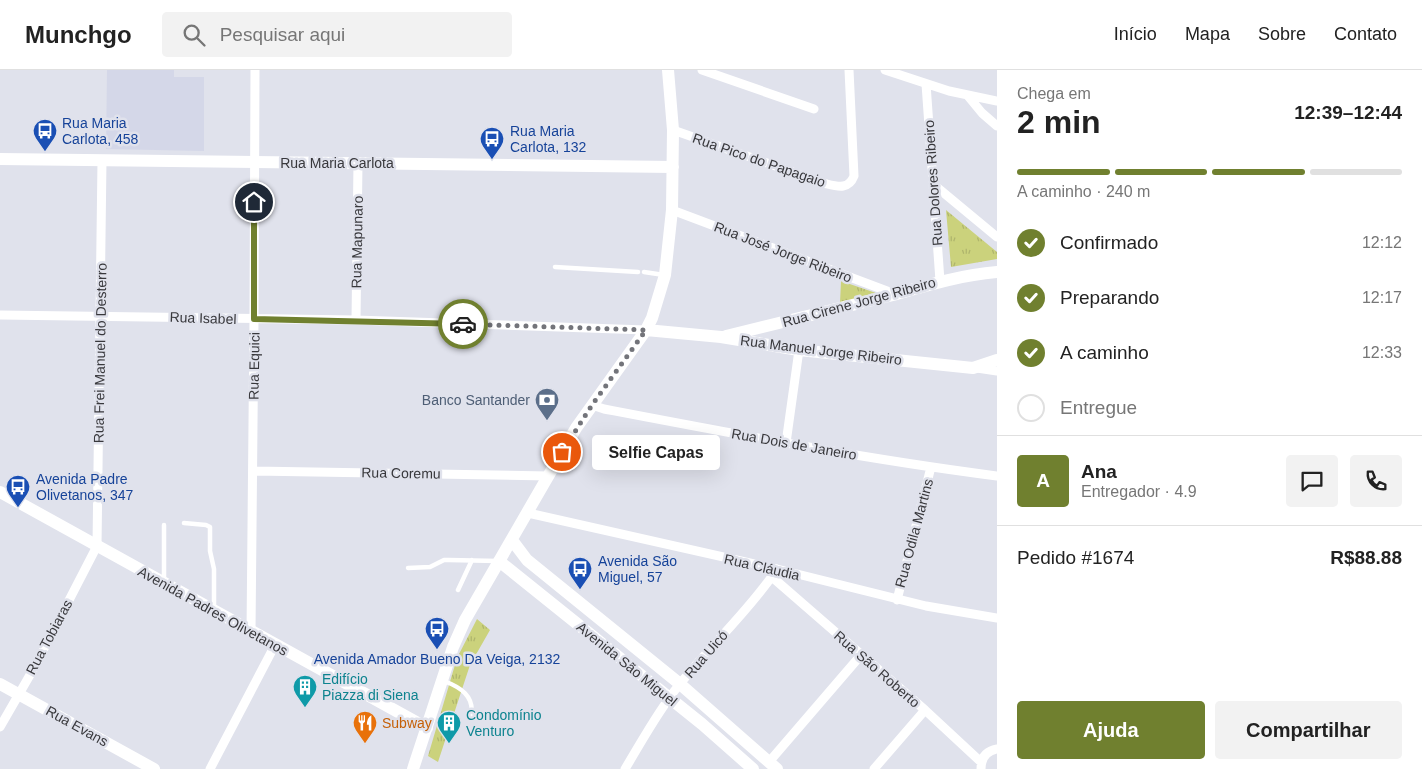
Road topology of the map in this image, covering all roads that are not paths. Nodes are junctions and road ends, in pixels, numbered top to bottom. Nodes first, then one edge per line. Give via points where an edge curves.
1 (255, 70) edge
2 (668, 70) edge
3 (702, 70) edge
4 (849, 70) edge
5 (885, 70) edge
6 (926, 84) junction
7 (968, 96) junction
8 (997, 101) edge
9 (814, 109) dead end
10 (997, 126) edge
11 (673, 130) junction
12 (0, 159) edge
13 (102, 160) junction
14 (254, 163) junction
15 (358, 163) junction
16 (673, 167) junction
17 (933, 184) junction
18 (672, 210) junction
19 (997, 237) edge
20 (555, 267) dead end
21 (997, 272) edge
22 (665, 275) junction
23 (940, 281) junction
24 (895, 294) junction
25 (0, 315) edge
26 (101, 315) junction
27 (254, 319) junction
28 (356, 320) junction
29 (646, 330) junction
30 (721, 338) junction
31 (799, 350) junction
32 (997, 360) edge
33 (973, 368) junction
34 (997, 371) edge
35 (592, 405) junction
36 (786, 443) junction
37 (931, 467) junction
38 (253, 471) junction
39 (549, 476) junction
40 (997, 476) edge
41 (0, 492) edge
42 (528, 513) junction
43 (184, 523) dead end
44 (164, 525) dead end
45 (512, 540) junction
46 (97, 546) junction
47 (502, 557) junction
48 (472, 560) junction
49 (527, 560) junction
50 (408, 568) dead end
51 (774, 573) junction
52 (164, 584) junction
53 (458, 590) dead end
54 (897, 600) junction
55 (214, 611) junction
56 (997, 618) edge
57 (251, 632) junction
58 (275, 645) junction
59 (861, 654) junction
60 (443, 680) junction
61 (0, 684) edge
62 (680, 684) junction
63 (18, 694) junction
64 (669, 698) junction
65 (925, 710) junction
66 (471, 716) dead end
67 (0, 726) edge
68 (427, 728) junction
69 (997, 748) edge
70 (981, 765) edge
71 (773, 766) edge
72 (154, 769) edge
73 (210, 769) edge
74 (413, 769) edge
75 (625, 769) edge
76 (754, 769) edge
77 (874, 769) edge

1 - 14 street, Rua Equici
2 - 11 street
3 - 9 street
4 - 11 street, Rua Pico do Papagaio via 854,176 847,186 827,184
5 - 6 street
6 - 7 street
6 - 17 street, Rua Dolores Ribeiro
7 - 8 street
7 - 10 street
11 - 16 street
12 - 13 street, Rua Maria Carlota
13 - 14 street, Rua Maria Carlota
13 - 26 street, Rua Frei Manuel do Desterro
14 - 15 street, Rua Maria Carlota
14 - 27 street, Rua Equici
15 - 16 street, Rua Maria Carlota
15 - 28 street, Rua Mapunaro
16 - 18 street
17 - 19 street
17 - 23 street, Rua Dolores Ribeiro
18 - 22 street
18 - 24 street, Rua José Jorge Ribeiro
20 - 22 lane
21 - 23 street, Rua Cirene Jorge Ribeiro
22 - 29 street
23 - 24 street, Rua Cirene Jorge Ribeiro
24 - 30 street, Rua Cirene Jorge Ribeiro
25 - 26 street, Rua Isabel
26 - 27 street, Rua Isabel
26 - 46 street, Rua Frei Manuel do Desterro
27 - 28 street, Rua Isabel
27 - 38 street, Rua Equici
28 - 29 street, Rua Isabel
29 - 30 street, Rua Manuel Jorge Ribeiro
29 - 35 street
30 - 31 street, Rua Manuel Jorge Ribeiro
31 - 33 street, Rua Manuel Jorge Ribeiro
31 - 36 street
32 - 33 street
33 - 34 street, Rua Manuel Jorge Ribeiro
35 - 36 street, Rua Dois de Janeiro
35 - 39 street
36 - 37 street, Rua Dois de Janeiro
37 - 40 street, Rua Dois de Janeiro
37 - 54 street, Rua Odila Martins
38 - 39 street, Rua Coremu
38 - 57 street, Rua Equici
39 - 42 street
41 - 46 street, Avenida Padres Olivetanos
42 - 45 street
42 - 51 street, Rua Cláudia
43 - 55 lane via 210,526
44 - 52 lane
45 - 47 street
45 - 49 street, Avenida São Miguel
46 - 52 street, Avenida Padres Olivetanos
46 - 63 street, Rua Tobiaras
47 - 48 lane
47 - 49 street, Avenida São Miguel
47 - 60 street via 465,620
47 - 64 street, Avenida São Miguel
48 - 50 lane via 444,560 430,567
48 - 53 lane
49 - 62 street, Avenida São Miguel
51 - 54 street, Rua Cláudia
51 - 59 street, Rua São Roberto
51 - 62 street, Rua Uicó
52 - 55 street, Avenida Padres Olivetanos
54 - 56 street, Rua Cláudia
55 - 57 street, Avenida Padres Olivetanos
57 - 58 street, Avenida Padres Olivetanos
58 - 68 street, Avenida Padres Olivetanos
58 - 73 street
59 - 65 street, Rua São Roberto
59 - 71 street
60 - 66 lane via 470,698 473,706
60 - 68 street
61 - 63 street, Rua Evans
62 - 64 street, Rua Uicó
62 - 71 street, Avenida São Miguel
63 - 67 street, Rua Tobiaras
63 - 72 street, Rua Evans
64 - 75 street, Rua Uicó
64 - 76 street, Avenida São Miguel
65 - 70 street, Rua São Roberto
65 - 77 street
68 - 74 street
69 - 70 street via 988,752

